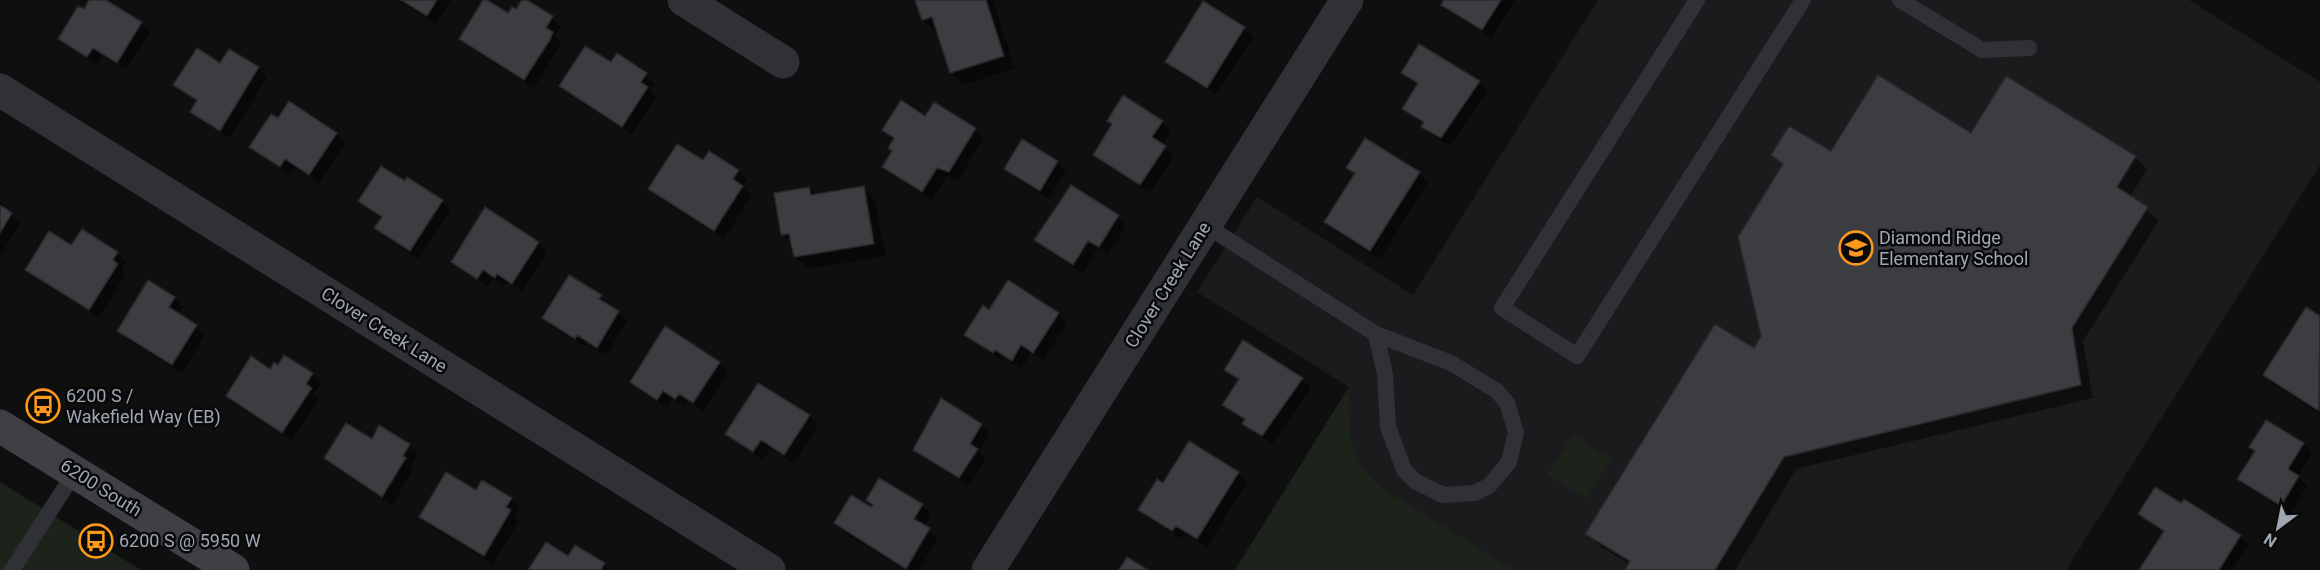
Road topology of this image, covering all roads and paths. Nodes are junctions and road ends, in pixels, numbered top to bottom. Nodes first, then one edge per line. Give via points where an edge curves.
1 (684, 0) edge
2 (1347, 0) edge
3 (1697, 0) edge
4 (1803, 0) edge
5 (1900, 0) edge
6 (2029, 48) dead end
7 (783, 62) dead end
8 (0, 90) edge
9 (1206, 225) junction
10 (1376, 334) junction
11 (0, 426) edge
12 (75, 472) junction
13 (12, 570) edge
14 (233, 570) edge
15 (769, 570) edge
16 (988, 570) edge

1 - 7 street
2 - 9 street, Clover Creek Lane
3 - 4 lane via 1502,308 1577,356
5 - 6 lane via 1982,50
8 - 15 street, Clover Creek Lane
9 - 10 lane
9 - 16 street, Clover Creek Lane
10 - 10 lane via 1386,374 1388,427 1404,470 1415,482 1443,495 1475,493 1489,486 1505,469 1515,447 1516,432 1507,403 1484,382 1451,363
11 - 12 main road, 6200 South
12 - 13 lane
12 - 14 main road, 6200 South

